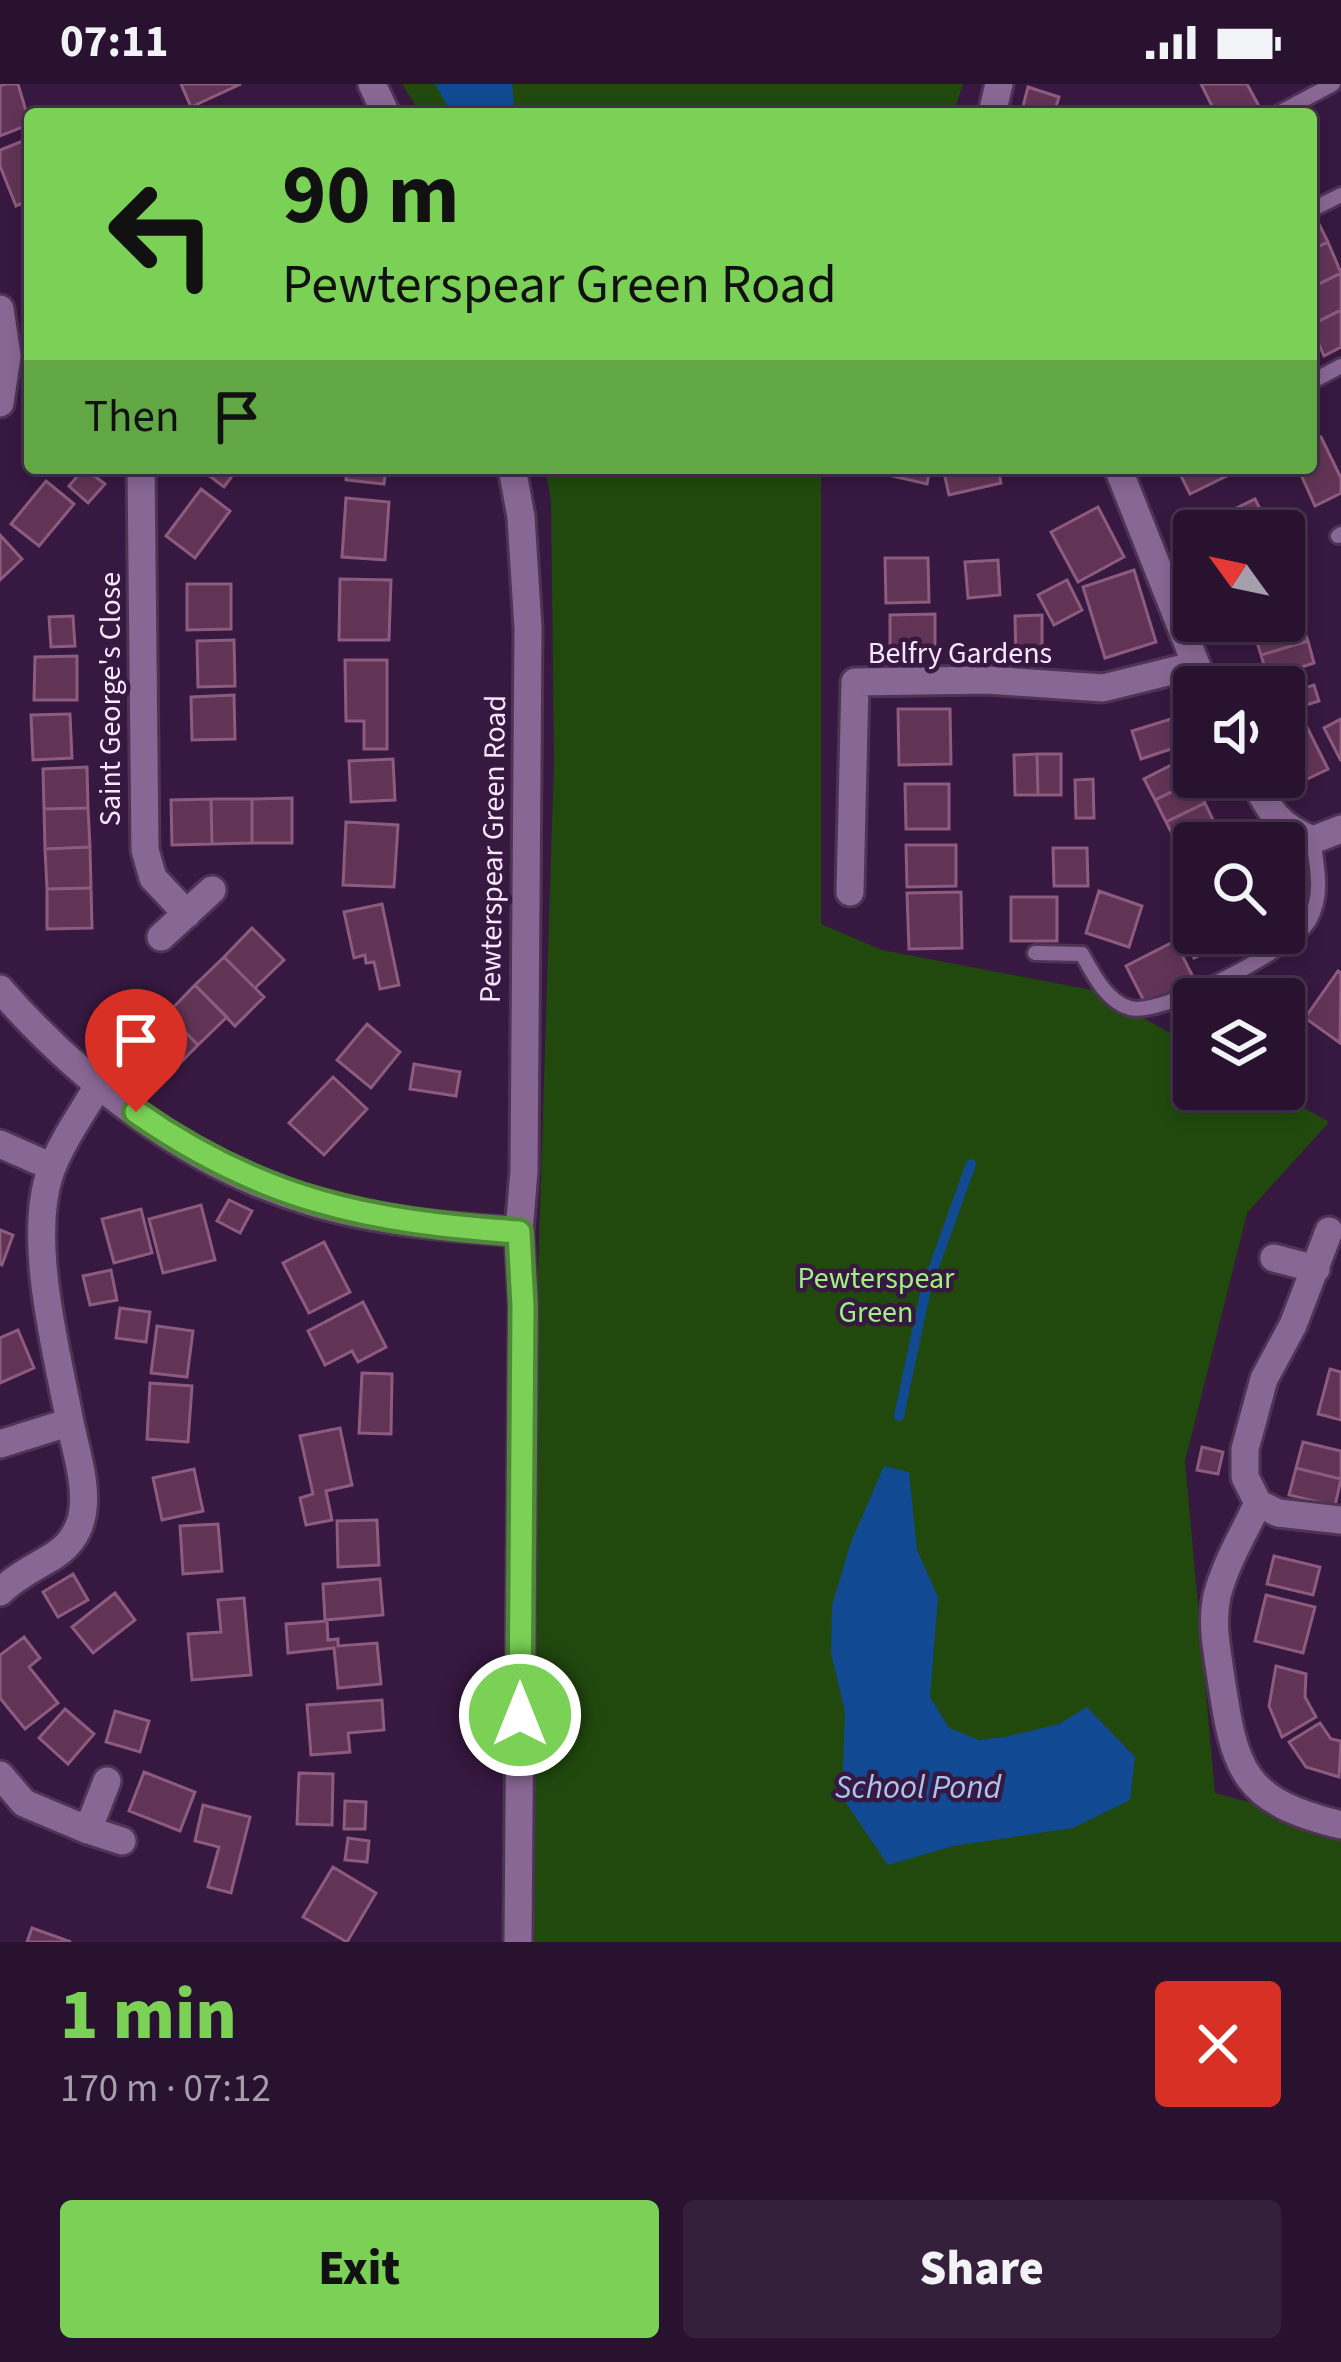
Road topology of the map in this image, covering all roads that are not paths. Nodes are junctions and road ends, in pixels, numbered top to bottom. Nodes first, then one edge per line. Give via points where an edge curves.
1 (1333, 84) edge
2 (1288, 108) edge
3 (0, 308) edge
4 (12, 390) edge
5 (141, 474) edge
6 (513, 474) edge
7 (1120, 474) edge
8 (1196, 666) edge
9 (1173, 679) edge
10 (1262, 798) edge
11 (1331, 833) edge
12 (212, 890) dead end
13 (850, 892) dead end
14 (187, 914) junction
15 (161, 937) dead end
16 (1035, 953) dead end
17 (0, 989) edge
18 (99, 1084) junction
19 (0, 1144) edge
20 (52, 1167) junction
21 (1329, 1231) dead end
22 (519, 1232) junction
23 (1274, 1258) dead end
24 (1316, 1270) junction
25 (70, 1422) junction
26 (0, 1444) edge
27 (1258, 1503) junction
28 (1341, 1520) edge
29 (0, 1592) edge
30 (0, 1775) edge
31 (107, 1781) dead end
32 (1341, 1825) edge
33 (88, 1830) junction
34 (122, 1841) dead end
35 (518, 1942) edge

1 - 2 lane
3 - 4 street
5 - 14 street, Saint George's Close via 145,850 153,878
6 - 22 street, Pewterspear Green Road via 528,628
7 - 8 street
9 - 13 street, Belfry Gardens via 1103,688 855,682
10 - 11 street via 1287,829
11 - 16 lane via 1308,923 1274,952 1163,1006 1133,1010 1112,999 1082,955
12 - 14 street
14 - 15 street
17 - 18 street
18 - 20 street
18 - 22 street via 176,1140 276,1190 396,1220
19 - 20 street
20 - 25 street via 43,1243 47,1300
21 - 24 street
22 - 35 street, Pewterspear Green Road
23 - 24 street
24 - 27 street via 1264,1378 1245,1449 1245,1477
25 - 26 street
25 - 29 street via 83,1487 78,1532
27 - 28 street
27 - 32 street via 1216,1603 1234,1751 1250,1781 1276,1804
30 - 33 street via 24,1803
31 - 33 street
33 - 34 street

